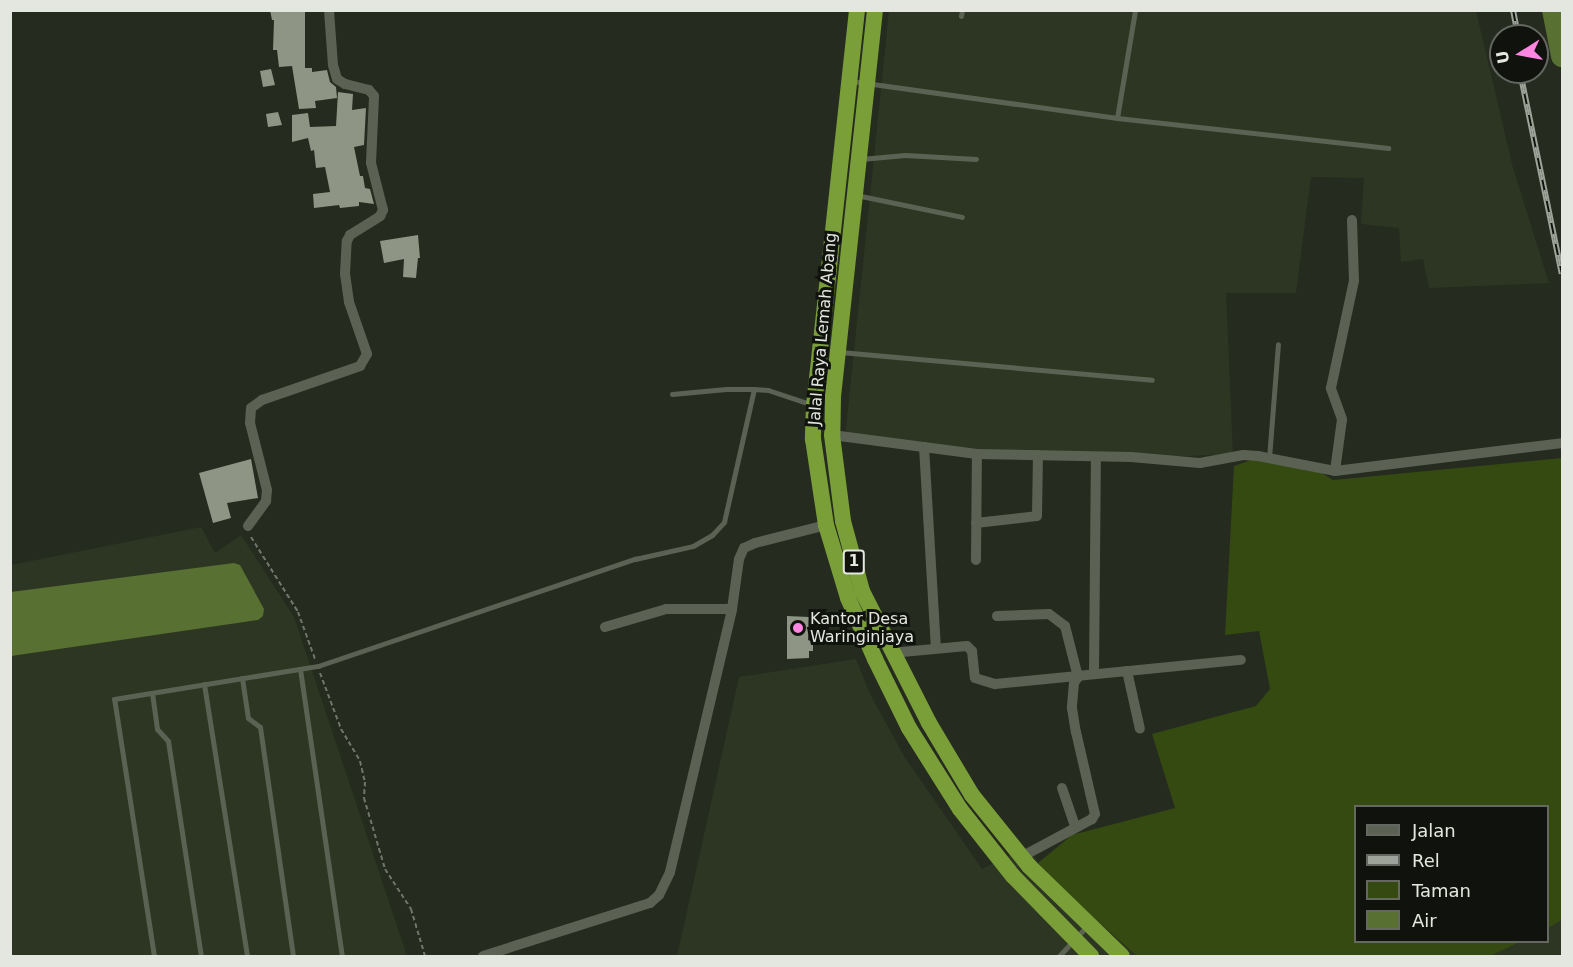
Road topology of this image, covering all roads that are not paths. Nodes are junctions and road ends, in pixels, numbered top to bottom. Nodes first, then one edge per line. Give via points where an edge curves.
1 (329, 10) edge
2 (857, 10) edge
3 (874, 10) edge
4 (1135, 10) edge
5 (858, 82) junction
6 (1117, 118) junction
7 (1388, 148) dead end
8 (976, 159) dead end
9 (858, 160) junction
10 (855, 194) junction
11 (962, 217) dead end
12 (1352, 220) dead end
13 (1278, 344) dead end
14 (837, 351) junction
15 (1152, 380) dead end
16 (754, 389) junction
17 (672, 394) dead end
18 (814, 405) junction
19 (832, 435) junction
20 (1563, 443) edge
21 (924, 447) junction
22 (977, 454) junction
23 (1038, 455) junction
24 (1096, 457) junction
25 (1269, 458) junction
26 (1335, 471) junction
27 (976, 523) junction
28 (826, 525) junction
29 (248, 526) road end
30 (976, 560) dead end
31 (732, 609) junction
32 (997, 616) dead end
33 (605, 627) dead end
34 (862, 631) junction
35 (817, 639) dead end
36 (936, 648) junction
37 (891, 653) junction
38 (1241, 660) dead end
39 (300, 669) junction
40 (1126, 670) junction
41 (1095, 674) junction
42 (1077, 677) junction
43 (242, 678) junction
44 (204, 684) junction
45 (152, 693) junction
46 (1140, 729) dead end
47 (1062, 788) dead end
48 (1075, 826) junction
49 (1021, 857) junction
50 (1088, 924) junction
51 (1074, 940) junction
52 (154, 957) edge
53 (201, 957) edge
54 (247, 957) edge
55 (293, 957) edge
56 (342, 957) edge
57 (483, 957) edge
58 (1059, 957) edge
59 (1091, 957) edge
60 (1122, 957) edge

1 - 29 street via 337,79 369,90 374,96 371,164 383,210 350,235 345,274 349,302 367,354 360,366 262,400 251,408 250,423 267,490 266,501
2 - 5 highway, 1
3 - 5 highway, 1
4 - 6 lane
5 - 6 lane
5 - 9 highway, Jalal Raya Lemah Abang / 1
5 - 18 highway, Jalal Raya Lemah Abang / 1
6 - 7 lane
8 - 9 lane via 905,155
9 - 10 highway, Jalal Raya Lemah Abang / 1
10 - 11 lane
10 - 14 highway, Jalal Raya Lemah Abang / 1
12 - 26 street via 1354,281 1331,388 1342,419
13 - 25 lane
14 - 15 lane
14 - 19 highway, Jalal Raya Lemah Abang / 1
16 - 17 lane
16 - 18 lane
16 - 39 lane via 724,522 712,535 693,546 635,559
18 - 28 highway, Jalal Raya Lemah Abang / 1 via 813,439
19 - 21 street
19 - 37 highway, Jalal Raya Lemah Abang / 1 via 843,521 862,591
20 - 26 street
21 - 22 street
21 - 36 street
22 - 23 street
22 - 27 street
23 - 24 street
23 - 27 street via 1037,516
24 - 25 street via 1200,463 1243,455
24 - 41 street
25 - 26 street
27 - 30 street
28 - 31 street via 744,548
28 - 34 highway, Jalal Raya Lemah Abang / 1
31 - 33 street via 666,609
31 - 57 street via 670,872 659,895 650,903
32 - 42 street via 1038,612 1061,621
34 - 35 lane
34 - 51 highway, Jalal Raya Lemah Abang / 1 via 909,728 960,809 1013,876
36 - 37 street
36 - 42 street via 967,646 972,651 975,678 995,684
37 - 49 highway, Jalal Raya Lemah Abang / 1 via 972,795
38 - 40 street
39 - 43 lane
39 - 56 lane
40 - 41 street
40 - 46 street
41 - 42 street
42 - 48 street via 1072,708 1095,814
43 - 44 lane
43 - 55 lane via 248,718 260,727
44 - 45 lane
44 - 54 lane
45 - 52 lane via 114,699
45 - 53 lane via 157,729 168,741
47 - 48 street
48 - 49 street
49 - 50 highway, Jalal Raya Lemah Abang / 1
50 - 51 lane
50 - 60 highway, Jalal Raya Lemah Abang / 1
51 - 58 lane
51 - 59 highway, Jalal Raya Lemah Abang / 1

